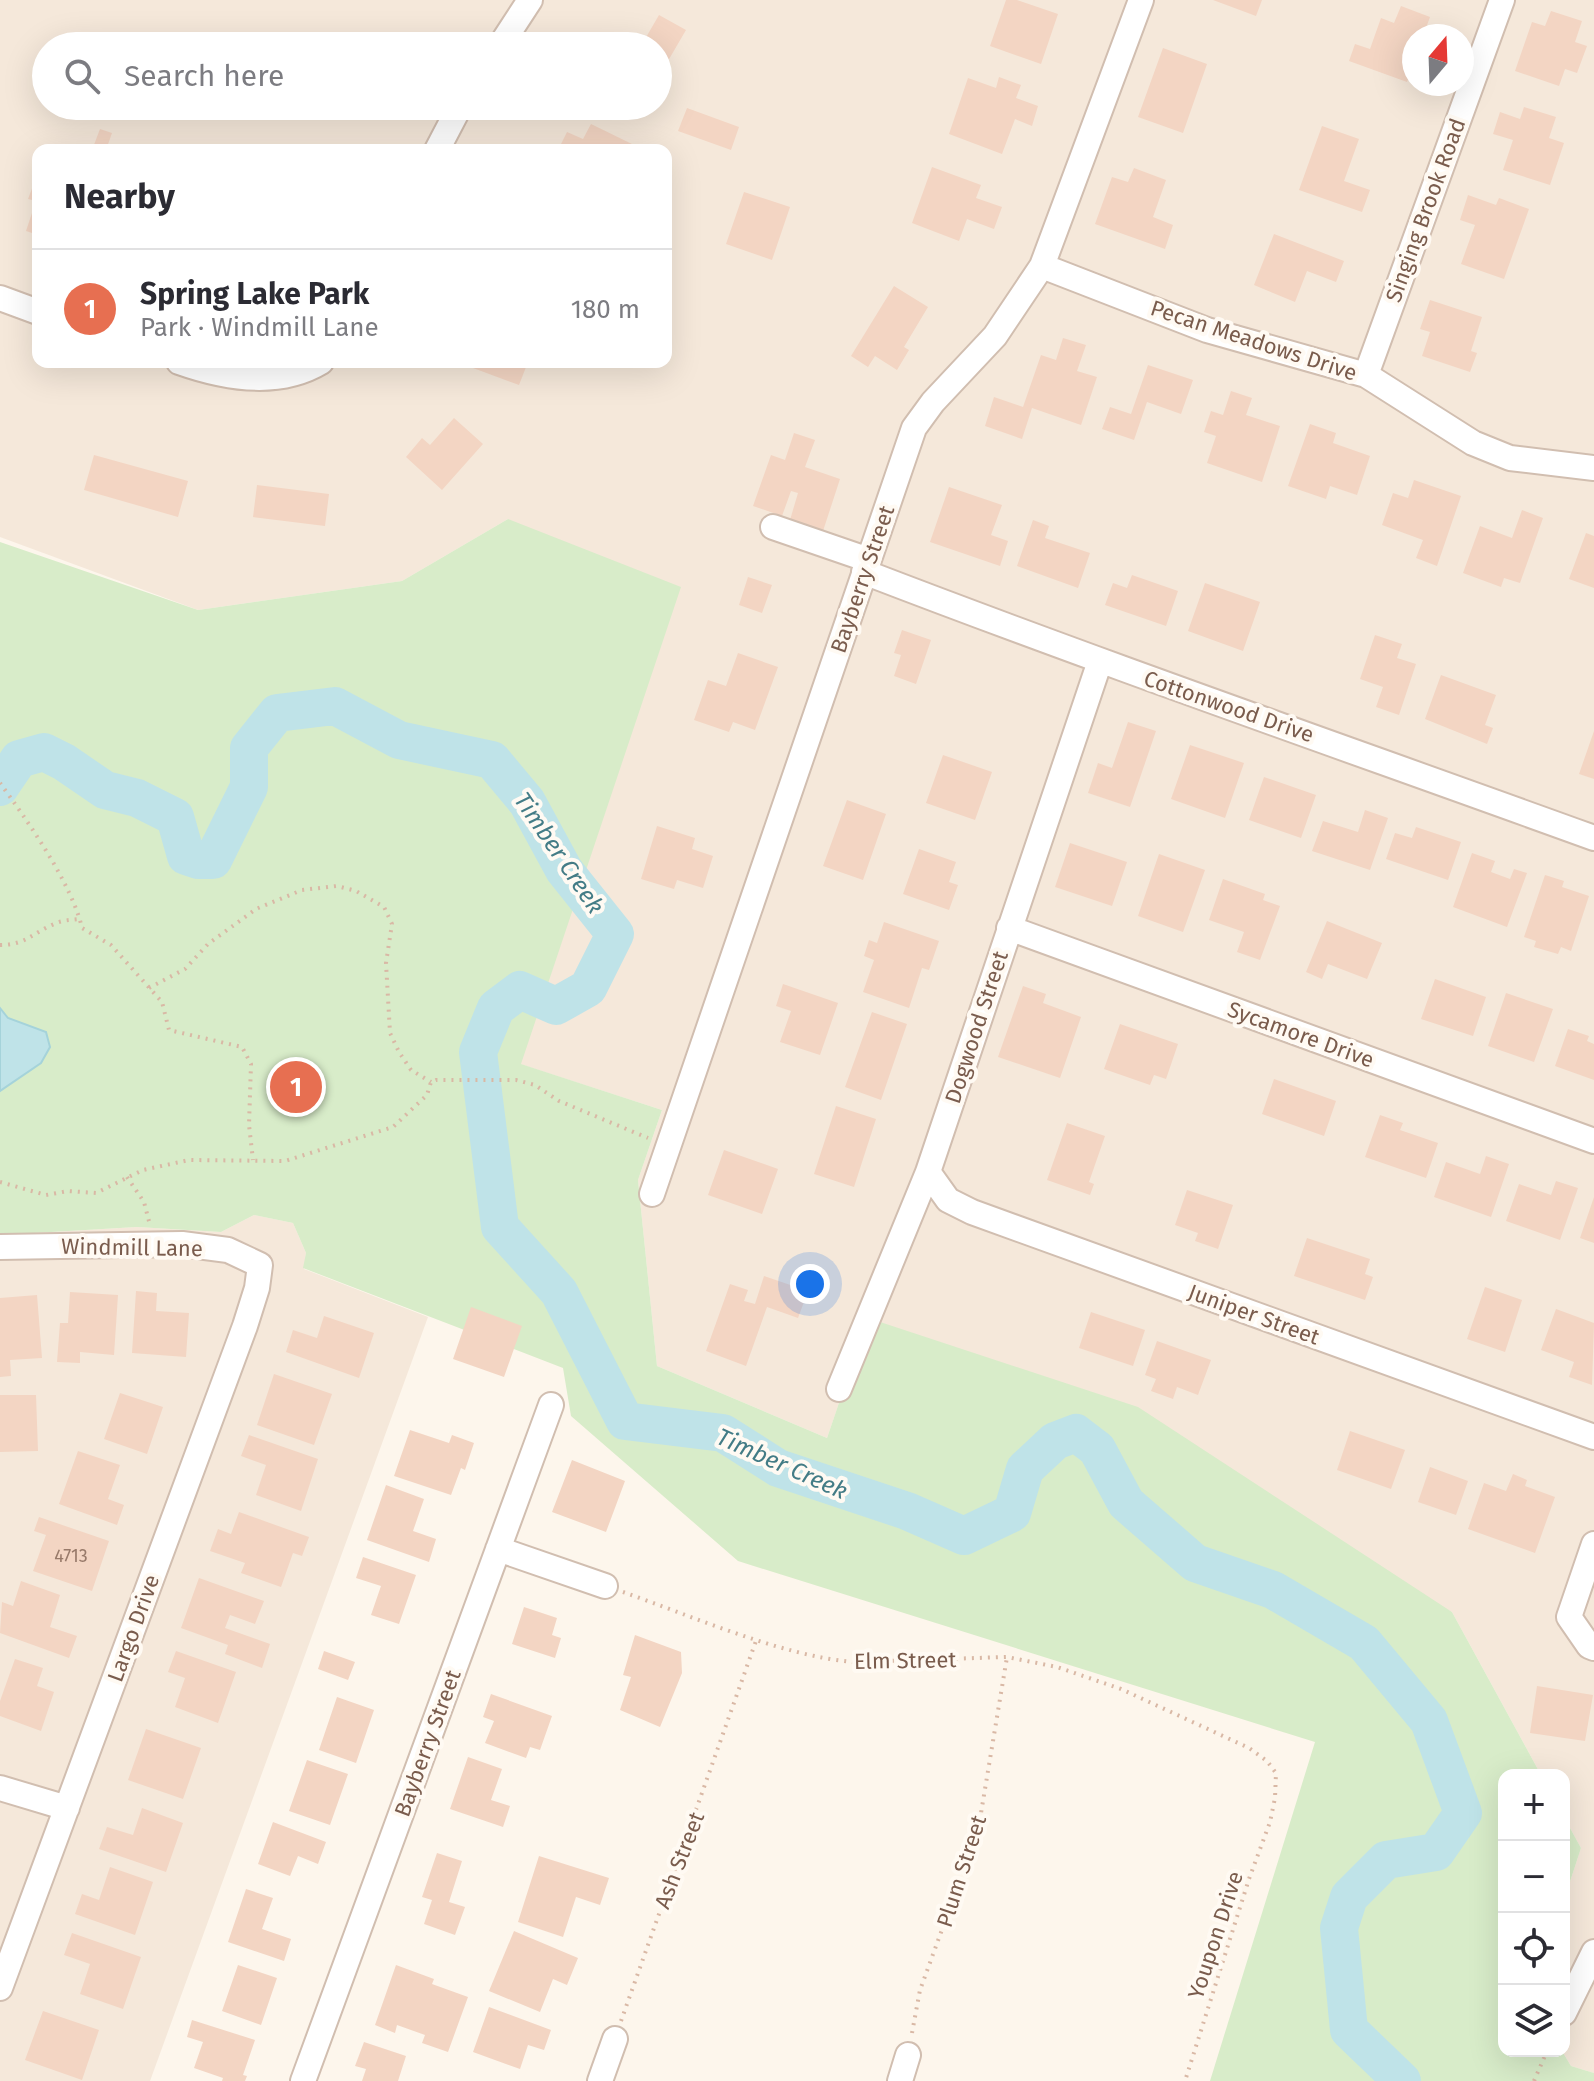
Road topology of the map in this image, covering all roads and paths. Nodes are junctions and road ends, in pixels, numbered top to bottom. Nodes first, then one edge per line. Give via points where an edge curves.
1 (530, 0) edge
2 (1141, 0) edge
3 (1502, 0) edge
4 (509, 32) edge
5 (453, 120) edge
6 (440, 144) edge
7 (1042, 266) junction
8 (0, 298) edge
9 (32, 310) edge
10 (196, 368) edge
11 (307, 368) edge
12 (1366, 375) junction
13 (1594, 468) edge
14 (773, 527) dead end
15 (866, 566) junction
16 (1100, 661) junction
17 (0, 783) edge
18 (1594, 838) edge
19 (80, 919) junction
20 (1009, 928) junction
21 (0, 945) edge
22 (149, 988) junction
23 (431, 1082) junction
24 (1594, 1141) edge
25 (669, 1145) junction
26 (253, 1160) junction
27 (928, 1172) junction
28 (127, 1177) junction
29 (0, 1182) edge
30 (652, 1194) dead end
31 (155, 1245) junction
32 (0, 1247) edge
33 (260, 1265) joint
34 (839, 1389) dead end
35 (551, 1405) dead end
36 (1594, 1437) edge
37 (1594, 1544) edge
38 (498, 1549) junction
39 (605, 1586) joint
40 (757, 1638) junction
41 (1594, 1648) edge
42 (1007, 1657) junction
43 (0, 1788) edge
44 (1275, 1798) joint
45 (67, 1808) junction
46 (1594, 1952) edge
47 (0, 1988) edge
48 (1570, 2001) edge
49 (615, 2039) joint
50 (908, 2055) joint
51 (1544, 2057) edge
52 (303, 2081) edge
53 (600, 2081) edge
54 (900, 2081) edge
55 (1185, 2081) edge
56 (1534, 2081) edge

1 - 4 street
2 - 7 street, Bayberry Street
3 - 12 street, Singing Brook Road
5 - 6 street
7 - 12 street, Pecan Meadows Drive via 1207,330
7 - 15 street, Bayberry Street via 995,336 914,428
8 - 9 street
10 - 11 street via 263,379
12 - 13 street, Pecan Meadows Drive via 1473,443 1523,460
14 - 15 street, Cottonwood Drive
15 - 16 street, Cottonwood Drive
15 - 25 street, Bayberry Street
16 - 18 street, Cottonwood Drive
16 - 20 street, Dogwood Street
17 - 19 path
19 - 21 path
19 - 22 path via 82,928 111,945
20 - 24 street, Sycamore Drive
20 - 27 street, Dogwood Street
22 - 23 path via 185,969 208,944 256,909 302,890 337,886 356,891 384,907 392,924 386,963 390,1033 411,1070
22 - 26 path via 162,1002 169,1030 242,1047 251,1064
23 - 25 path via 516,1080 535,1085 559,1101
23 - 26 path via 427,1095 393,1127 285,1161
25 - 30 street, Bayberry Street
26 - 28 path via 189,1160
27 - 34 street, Dogwood Street
27 - 36 street, Juniper Street via 948,1200 972,1212
28 - 29 path via 96,1193 46,1195
28 - 31 path via 144,1202
31 - 32 street, Windmill Lane
31 - 33 street, Windmill Lane via 228,1250
33 - 45 street, Largo Drive via 245,1326
35 - 38 street, Bayberry Street
37 - 41 street via 1569,1617
38 - 39 street
38 - 52 street, Bayberry Street
39 - 40 path, Elm Street
40 - 42 path, Elm Street via 828,1660 853,1662
40 - 49 path, Ash Street
42 - 44 path, Elm Street via 1091,1677 1249,1748 1276,1773
42 - 50 path, Plum Street via 978,1831 920,1990
43 - 45 street
44 - 55 path, Youpon Drive
45 - 47 street, Largo Drive
46 - 48 street
49 - 53 street
50 - 54 street
51 - 56 path

